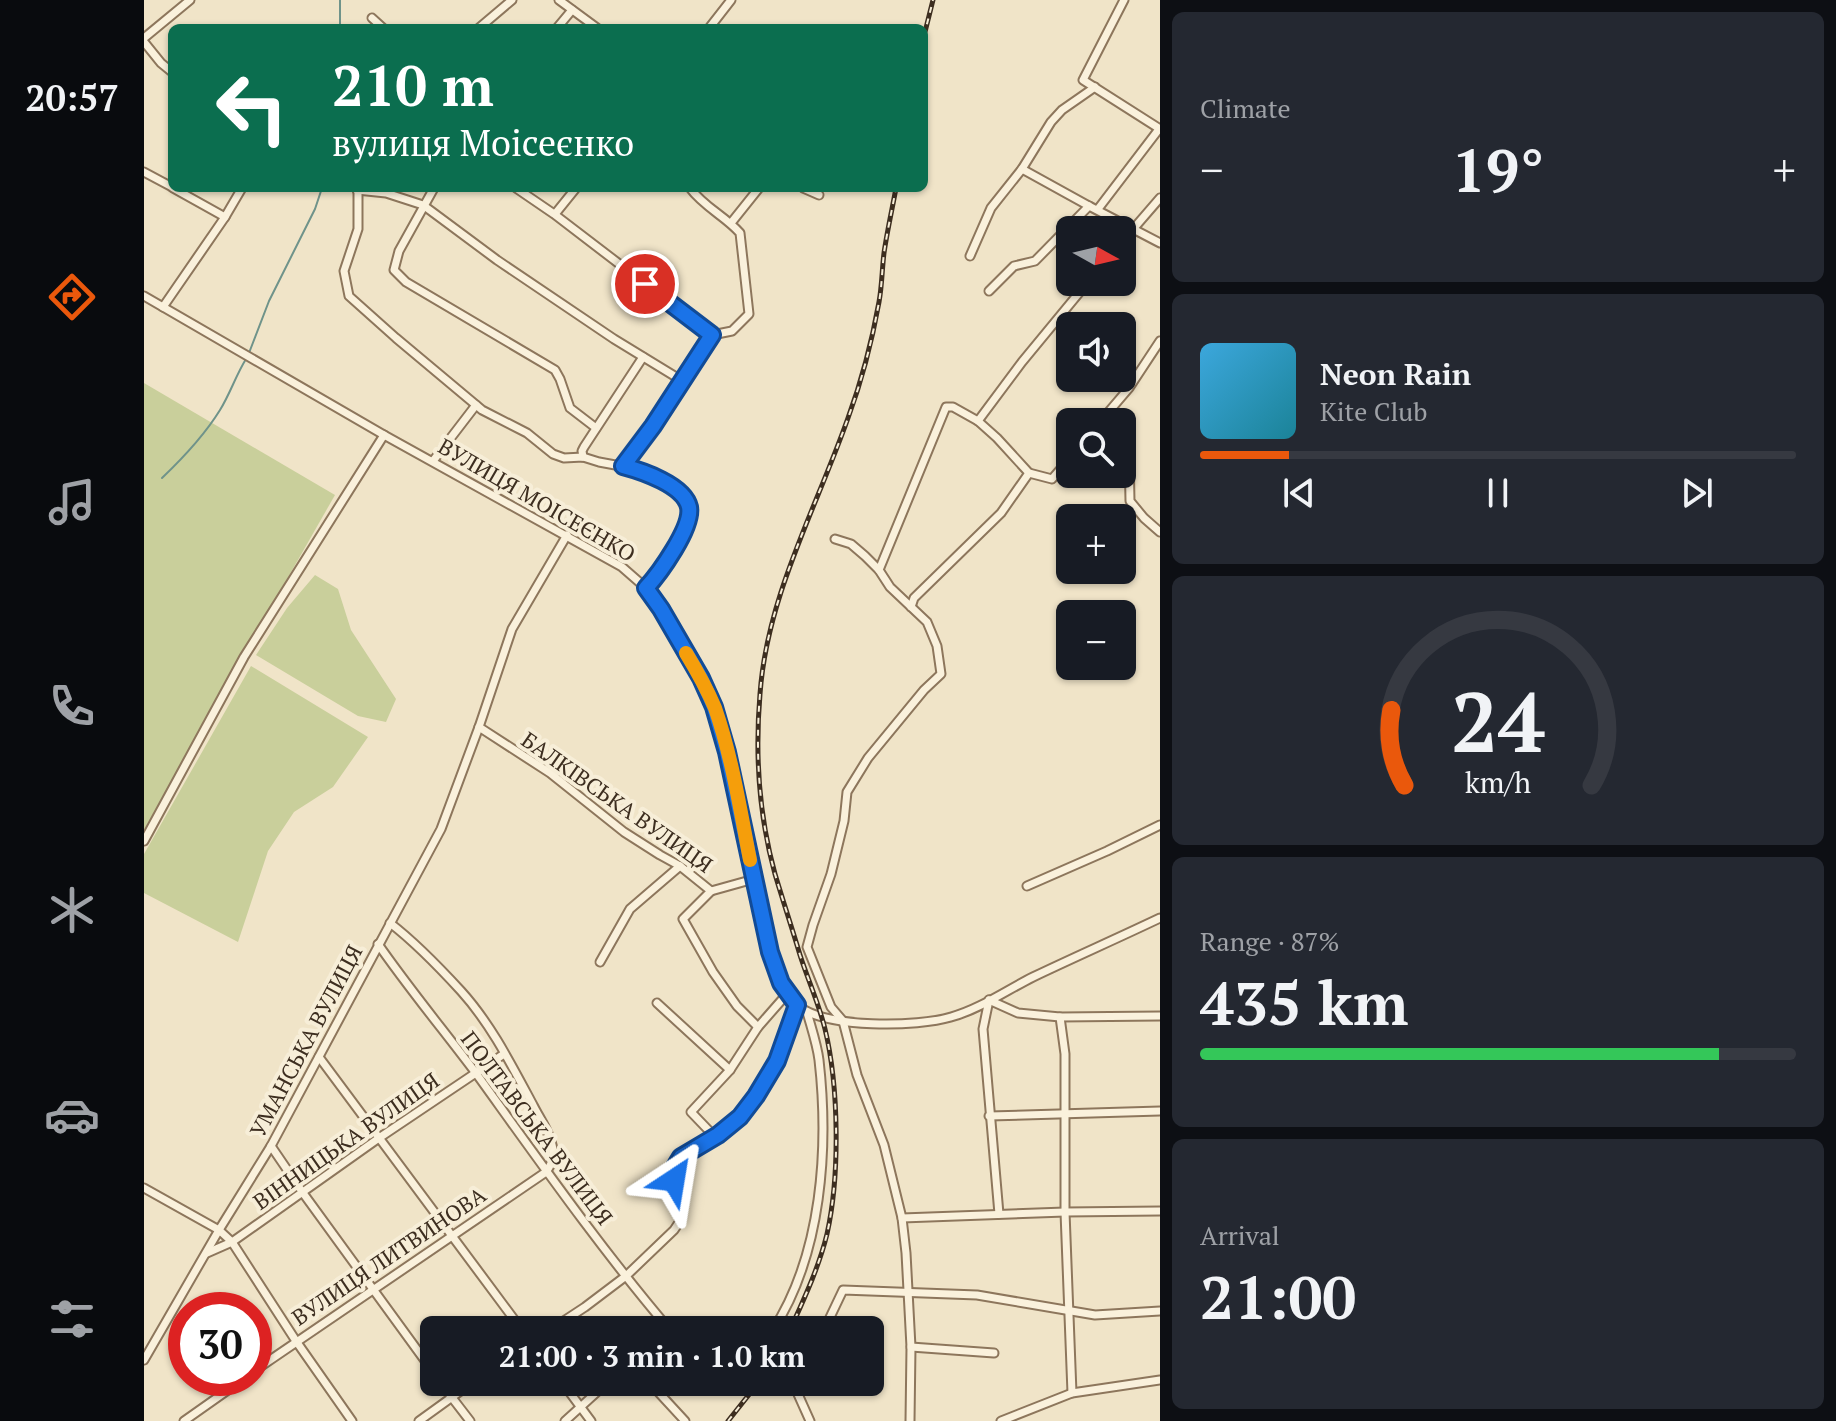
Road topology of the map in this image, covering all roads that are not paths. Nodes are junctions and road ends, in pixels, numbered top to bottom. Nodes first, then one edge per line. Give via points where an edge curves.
1 (190, 0) edge
2 (512, 0) edge
3 (559, 0) edge
4 (731, 0) edge
5 (1124, 0) edge
6 (572, 10) junction
7 (372, 18) dead end
8 (379, 24) edge
9 (484, 24) edge
10 (560, 24) edge
11 (591, 24) edge
12 (712, 24) edge
13 (144, 40) edge
14 (168, 69) edge
15 (1095, 87) junction
16 (1159, 129) edge
17 (1022, 169) junction
18 (144, 172) edge
19 (168, 186) edge
20 (179, 192) edge
21 (240, 192) edge
22 (358, 192) edge
23 (379, 192) edge
24 (431, 192) edge
25 (522, 192) edge
26 (573, 192) edge
27 (693, 192) edge
28 (756, 192) edge
29 (812, 192) edge
30 (819, 195) dead end
31 (1160, 198) edge
32 (423, 205) junction
33 (1089, 206) junction
34 (1098, 209) junction
35 (555, 214) junction
36 (1109, 216) edge
37 (225, 217) junction
38 (731, 223) junction
39 (1136, 225) edge
40 (1136, 232) edge
41 (1160, 243) edge
42 (970, 256) dead end
43 (989, 291) dead end
44 (144, 296) edge
45 (1076, 296) edge
46 (163, 307) junction
47 (712, 335) junction
48 (1160, 341) edge
49 (643, 357) junction
50 (681, 380) junction
51 (476, 405) junction
52 (1112, 408) edge
53 (978, 421) junction
54 (596, 428) junction
55 (384, 435) junction
56 (583, 457) junction
57 (433, 461) junction
58 (623, 466) junction
59 (1029, 473) junction
60 (1056, 474) edge
61 (1130, 488) edge
62 (1160, 532) edge
63 (567, 535) junction
64 (835, 539) dead end
65 (879, 570) junction
66 (646, 588) junction
67 (911, 607) junction
68 (479, 727) junction
69 (1160, 825) edge
70 (144, 841) edge
71 (680, 866) junction
72 (754, 879) junction
73 (1027, 886) dead end
74 (711, 891) junction
75 (1160, 918) edge
76 (390, 923) junction
77 (378, 944) junction
78 (600, 962) dead end
79 (787, 994) junction
80 (989, 1000) junction
81 (657, 1003) dead end
82 (797, 1005) junction
83 (809, 1013) junction
84 (1160, 1016) edge
85 (1060, 1017) junction
86 (843, 1021) junction
87 (758, 1027) junction
88 (504, 1054) junction
89 (319, 1057) junction
90 (730, 1070) junction
91 (476, 1074) junction
92 (1160, 1111) edge
93 (1064, 1112) junction
94 (989, 1116) junction
95 (715, 1137) junction
96 (379, 1138) junction
97 (271, 1146) junction
98 (546, 1172) junction
99 (144, 1188) edge
100 (303, 1193) junction
101 (1160, 1211) edge
102 (1065, 1212) junction
103 (999, 1214) junction
104 (902, 1218) junction
105 (219, 1230) junction
106 (451, 1235) junction
107 (232, 1242) junction
108 (206, 1253) junction
109 (626, 1276) junction
110 (373, 1289) junction
111 (908, 1292) junction
112 (1068, 1310) junction
113 (1160, 1311) edge
114 (512, 1316) edge
115 (571, 1316) edge
116 (659, 1316) edge
117 (782, 1316) edge
118 (831, 1316) edge
119 (296, 1341) junction
120 (911, 1347) junction
121 (994, 1353) dead end
122 (420, 1354) edge
123 (272, 1358) edge
124 (144, 1360) edge
125 (1160, 1380) edge
126 (1072, 1393) junction
127 (219, 1396) edge
128 (572, 1396) edge
129 (592, 1396) edge
130 (662, 1396) edge
131 (799, 1396) edge
132 (451, 1397) joint
133 (580, 1406) junction
134 (184, 1421) edge
135 (352, 1421) edge
136 (419, 1421) edge
137 (470, 1421) edge
138 (565, 1421) edge
139 (591, 1421) edge
140 (685, 1421) edge
141 (810, 1421) edge
142 (910, 1421) edge
143 (1001, 1421) edge

1 - 13 street
2 - 9 street
3 - 6 street
4 - 12 street
5 - 15 street via 1083,80
6 - 10 street
6 - 11 street
7 - 8 street
13 - 14 street
15 - 16 street
15 - 17 street via 1051,122
16 - 34 street
17 - 33 street
17 - 42 street via 991,208
18 - 19 street
20 - 37 street
21 - 37 street
22 - 51 street via 358,229 344,271 349,296
23 - 32 street
24 - 32 street
25 - 35 street
26 - 35 street
27 - 38 street
28 - 38 street
29 - 30 street
31 - 39 street
32 - 49 street
32 - 54 street via 394,270 555,370 570,408
33 - 34 street
33 - 43 street via 1035,261 1014,266
34 - 36 street
35 - 47 street
37 - 46 street
38 - 47 street via 740,233 749,314 732,331
40 - 41 street
44 - 46 street
45 - 53 street
46 - 55 street, ВУЛИЦЯ МОІСЕЄНКО
47 - 50 street
48 - 52 street
49 - 50 street
49 - 54 street
50 - 58 street
51 - 56 street via 553,454
51 - 57 street
53 - 59 street
53 - 65 street via 946,407
54 - 56 street
55 - 57 street, ВУЛИЦЯ МОІСЕЄНКО
55 - 70 street via 244,657
56 - 58 street
57 - 63 street, ВУЛИЦЯ МОІСЕЄНКО
58 - 66 street via 669,485 690,510 668,561
59 - 60 street via 1052,479
59 - 67 street via 1001,513 914,598
61 - 62 street via 1130,501
63 - 66 street, ВУЛИЦЯ МОІСЕЄНКО via 622,567
63 - 68 street, УМАНСЬКА ВУЛИЦЯ via 512,629
64 - 65 street via 851,544
65 - 67 street
66 - 72 street, ВУЛИЦЯ МОІСЕЄНКО via 714,707
67 - 86 street via 927,622 941,674 868,758 847,792 831,874 807,947 831,1007
68 - 71 street, БАЛКІВСЬКА ВУЛИЦЯ
68 - 76 street, УМАНСЬКА ВУЛИЦЯ via 441,829
69 - 73 street
71 - 74 street, БАЛКІВСЬКА ВУЛИЦЯ
71 - 78 street via 630,909
72 - 74 street
72 - 79 street, ВУЛИЦЯ МОІСЕЄНКО via 775,970
74 - 87 street, БАЛКІВСЬКА ВУЛИЦЯ via 683,919 713,972
75 - 80 street
76 - 77 street, УМАНСЬКА ВУЛИЦЯ
76 - 88 street via 463,993
77 - 89 street, УМАНСЬКА ВУЛИЦЯ
77 - 91 street, ПОЛТАВСЬКА ВУЛИЦЯ
79 - 82 street, ВУЛИЦЯ МОІСЕЄНКО
79 - 87 street
80 - 85 street via 1018,1013
80 - 86 street via 965,1013 925,1023
80 - 94 street via 983,1029
81 - 90 street
82 - 83 street, ВУЛИЦЯ МОІСЕЄНКО
82 - 95 street via 777,1061 756,1096
83 - 86 street
83 - 117 street via 819,1057 821,1174 815,1224
84 - 85 street
85 - 93 street
86 - 104 street
87 - 90 street
88 - 91 street, ВІННИЦЬКА ВУЛИЦЯ
88 - 98 street via 554,1150
89 - 96 street
89 - 97 street, УМАНСЬКА ВУЛИЦЯ
90 - 95 street via 691,1112
91 - 96 street, ВІННИЦЬКА ВУЛИЦЯ
91 - 98 street, ПОЛТАВСЬКА ВУЛИЦЯ
92 - 93 street
93 - 94 street
93 - 102 street
94 - 103 street
95 - 109 street via 681,1157 674,1180 680,1221
96 - 100 street, ВІННИЦЬКА ВУЛИЦЯ
96 - 106 street
97 - 100 street
97 - 105 street, УМАНСЬКА ВУЛИЦЯ
98 - 106 street, ВУЛИЦЯ ЛИТВИНОВА
98 - 109 street, ПОЛТАВСЬКА ВУЛИЦЯ
99 - 105 street
100 - 107 street, ВІННИЦЬКА ВУЛИЦЯ
100 - 110 street
101 - 102 street
102 - 103 street
102 - 112 street
103 - 104 street
104 - 111 street
105 - 107 street
105 - 108 street, УМАНСЬКА ВУЛИЦЯ
106 - 110 street, ВУЛИЦЯ ЛИТВИНОВА
106 - 114 street
107 - 108 street, ВІННИЦЬКА ВУЛИЦЯ
107 - 119 street
108 - 124 street, УМАНСЬКА ВУЛИЦЯ
109 - 115 street
109 - 116 street, ПОЛТАВСЬКА ВУЛИЦЯ
110 - 119 street, ВУЛИЦЯ ЛИТВИНОВА
110 - 122 street
111 - 112 street via 977,1295
111 - 118 street via 843,1290
111 - 120 street
112 - 113 street via 1095,1315
112 - 126 street
119 - 123 street, ВУЛИЦЯ ЛИТВИНОВА
119 - 135 street
120 - 121 street
120 - 142 street
125 - 126 street
126 - 143 street
127 - 134 street
128 - 133 street
129 - 133 street
130 - 140 street
131 - 141 street
132 - 136 street
132 - 137 street
133 - 138 street
133 - 139 street

